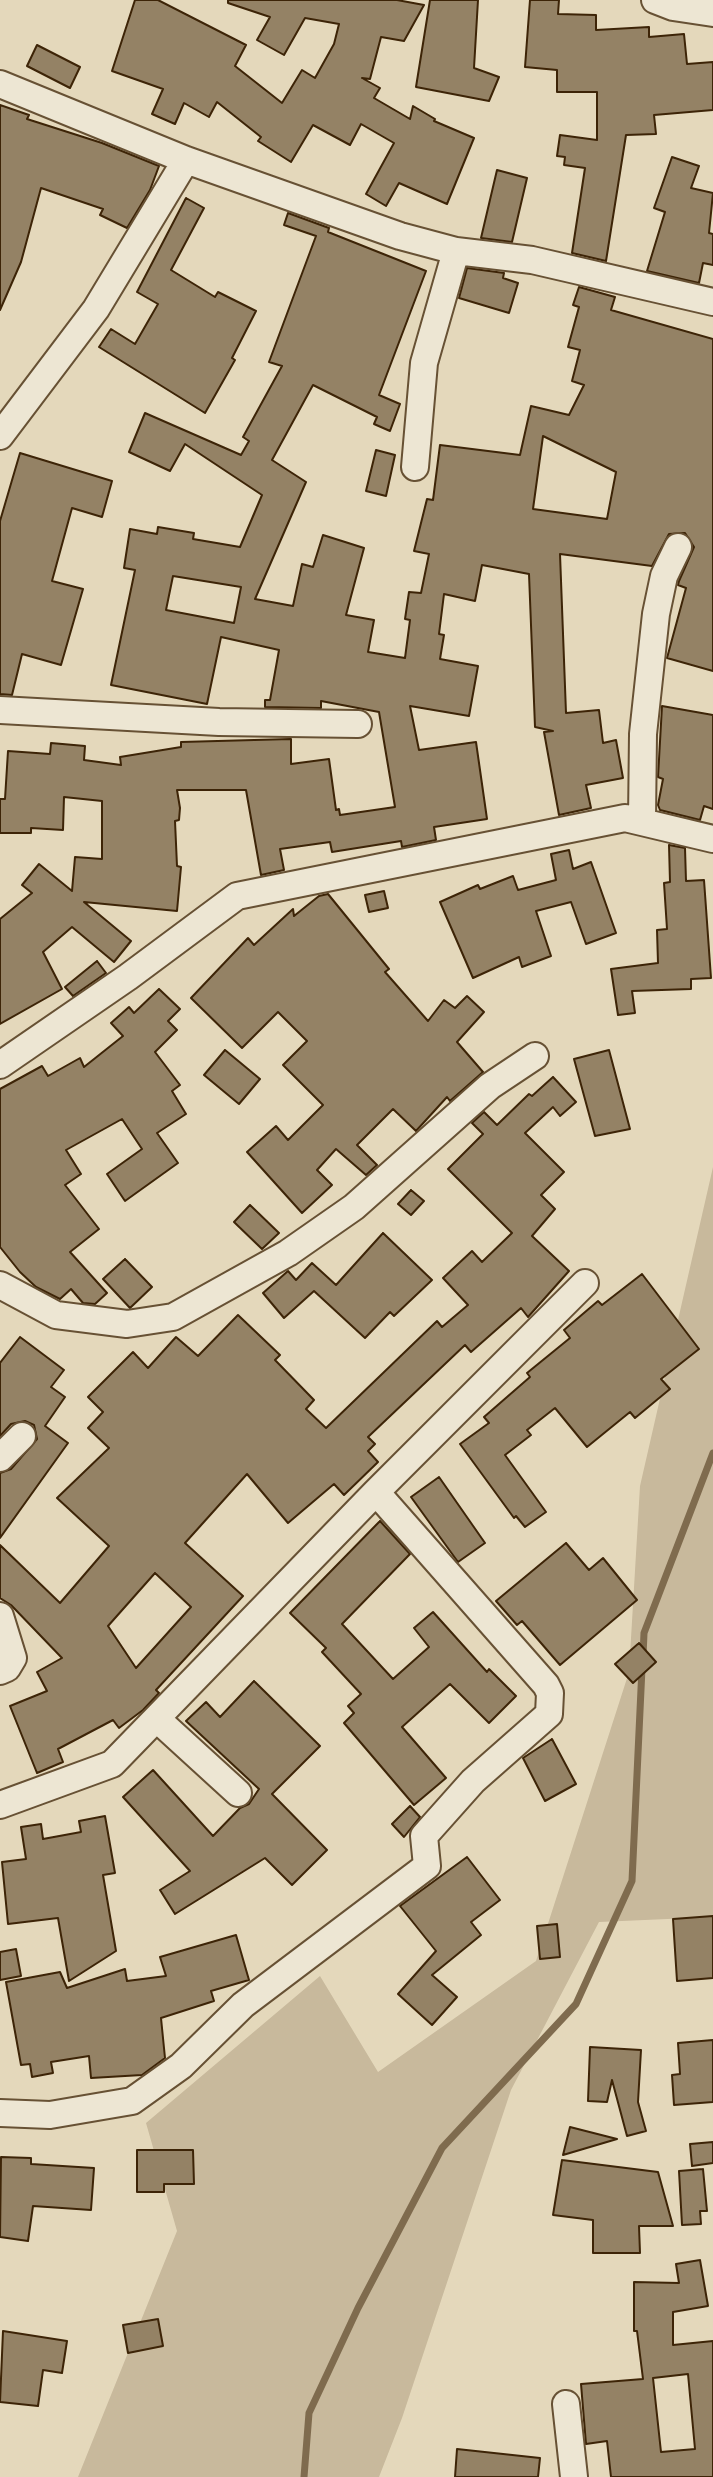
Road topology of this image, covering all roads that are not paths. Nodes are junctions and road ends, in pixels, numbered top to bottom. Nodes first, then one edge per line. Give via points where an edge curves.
1 (655, 0) edge
2 (713, 12) edge
3 (0, 84) edge
4 (186, 160) junction
5 (456, 251) junction
6 (713, 302) edge
7 (0, 436) edge
8 (415, 467) dead end
9 (678, 547) dead end
10 (0, 710) edge
11 (358, 724) dead end
12 (642, 820) junction
13 (713, 839) edge
14 (535, 1056) dead end
15 (0, 1065) edge
16 (585, 1283) dead end
17 (0, 1285) edge
18 (22, 1436) dead end
19 (0, 1458) edge
20 (376, 1492) junction
21 (0, 1616) edge
22 (0, 1671) edge
23 (157, 1719) junction
24 (238, 1793) dead end
25 (0, 1805) edge
26 (0, 2113) edge
27 (566, 2404) dead end
28 (574, 2477) edge

1 - 2 street
3 - 4 street
4 - 5 street via 400,236
4 - 7 street via 96,309
5 - 6 street via 532,260
5 - 8 street via 424,363
9 - 12 street via 664,576 656,614 642,747
10 - 11 street
12 - 13 street
12 - 15 street via 625,818 237,896
14 - 17 street via 490,1086 354,1208 289,1253 173,1317 127,1324 56,1315
16 - 20 street
18 - 19 street
20 - 23 street
20 - 26 street via 546,1685 549,1714 473,1781 424,1836 427,1866 243,2006 181,2066 132,2101 50,2115
21 - 22 street via 13,1658
23 - 24 street
23 - 25 street via 112,1764
27 - 28 street

